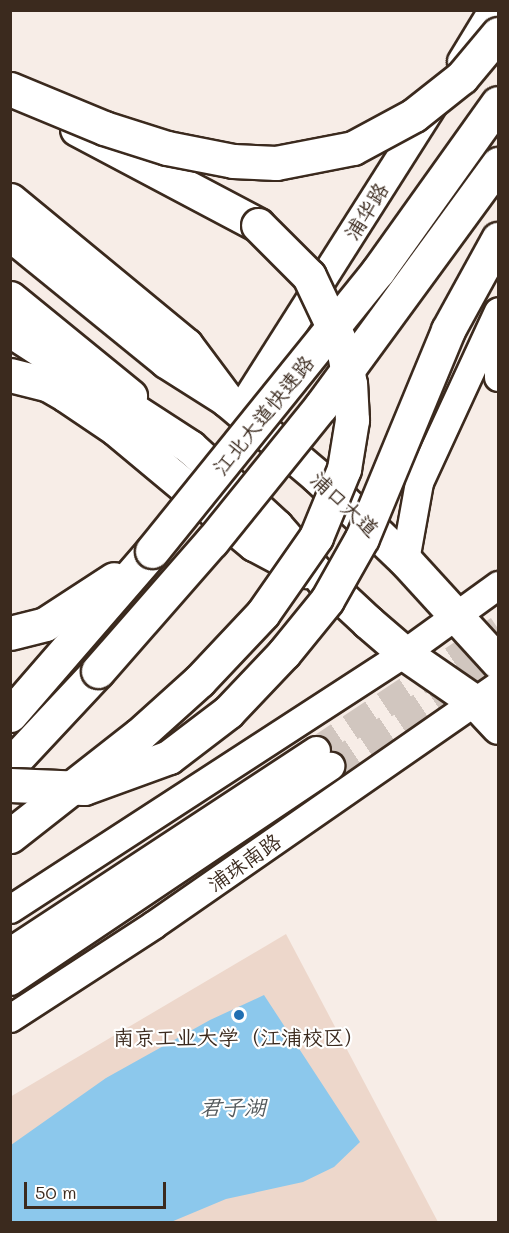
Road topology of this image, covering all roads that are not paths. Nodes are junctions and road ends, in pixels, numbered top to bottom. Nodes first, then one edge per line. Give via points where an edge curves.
1 (492, 10) edge
2 (498, 34) edge
3 (10, 91) edge
4 (498, 102) edge
5 (498, 164) edge
6 (10, 200) edge
7 (10, 234) edge
8 (498, 239) edge
9 (10, 298) edge
10 (498, 310) edge
11 (10, 330) edge
12 (498, 335) edge
13 (10, 375) edge
14 (498, 377) edge
15 (233, 405) junction
16 (190, 447) junction
17 (152, 551) junction
18 (405, 560) junction
19 (323, 580) junction
20 (498, 585) edge
21 (456, 616) junction
22 (10, 633) edge
23 (404, 653) junction
24 (498, 662) edge
25 (487, 694) edge
26 (10, 715) edge
27 (498, 727) edge
28 (10, 765) edge
29 (10, 785) edge
30 (10, 836) edge
31 (10, 909) edge
32 (10, 951) edge
33 (10, 981) edge
34 (10, 1018) edge

1 - 15 street, 浦华路
2 - 3 main road, bridge via 462,77 414,116 353,148 276,163 233,161 167,148
3 - 30 main road, bridge via 258,225 309,276 343,348 352,420 344,469 316,537 263,613 199,681 139,735
4 - 17 main road, 江北大道快速路, bridge via 378,270
5 - 28 main road, 江北大道快速路, bridge via 321,406 219,532
6 - 15 main road, 浦口大道 via 186,345
7 - 15 main road, 浦口大道 via 166,361
8 - 29 main road, bridge via 448,330 362,538 327,600 284,653 228,712 169,757 84,788
9 - 16 main road via 73,346
10 - 18 street via 419,482
11 - 16 main road
12 - 14 street
13 - 19 main road via 47,384 66,395 116,429 254,544
15 - 18 main road, 浦口大道
16 - 19 main road via 276,526
17 - 22 main road via 45,624
17 - 26 main road, 江北大道快速路
18 - 21 main road, 浦口大道
19 - 23 main road
20 - 21 street
21 - 23 street
21 - 24 main road, 浦口大道
23 - 25 main road
23 - 31 street
25 - 27 main road
25 - 34 street, 浦珠南路 via 153,925
32 - 33 street, 浦珠南路 via 323,758

